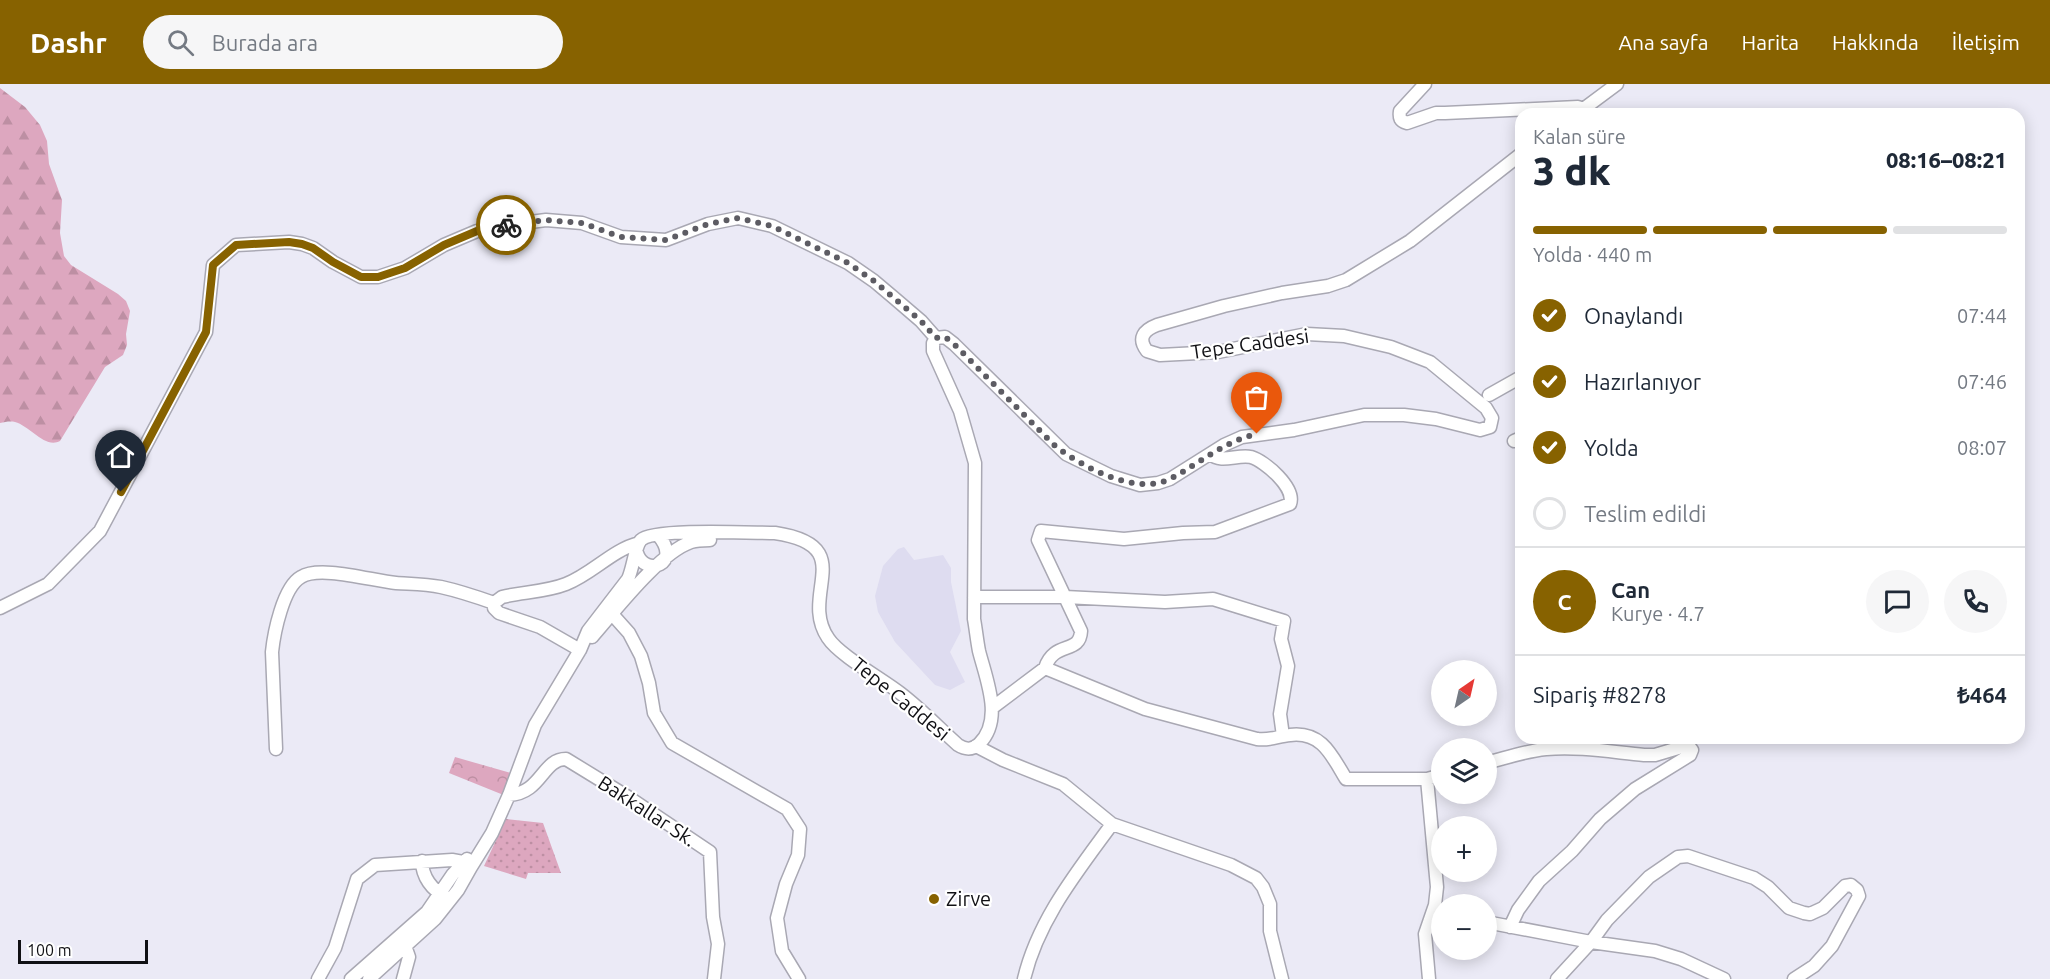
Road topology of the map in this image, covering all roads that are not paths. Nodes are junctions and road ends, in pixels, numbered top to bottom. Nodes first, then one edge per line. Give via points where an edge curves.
1 (1425, 84) edge
2 (1617, 84) edge
3 (1562, 108) edge
4 (1578, 108) edge
5 (1585, 108) edge
6 (1515, 111) edge
7 (1515, 159) edge
8 (936, 338) junction
9 (1515, 380) edge
10 (1489, 395) dead end
11 (1210, 454) junction
12 (658, 534) junction
13 (798, 539) junction
14 (638, 548) junction
15 (663, 561) junction
16 (974, 597) junction
17 (1065, 597) junction
18 (494, 603) junction
19 (0, 608) edge
20 (612, 614) junction
21 (580, 650) junction
22 (1045, 668) junction
23 (992, 708) junction
24 (1283, 736) junction
25 (976, 746) junction
26 (276, 749) dead end
27 (1497, 760) edge
28 (1431, 778) edge
29 (1427, 779) junction
30 (509, 795) junction
31 (1112, 824) junction
32 (422, 861) junction
33 (467, 864) junction
34 (440, 894) junction
35 (1437, 894) edge
36 (452, 899) junction
37 (1431, 924) edge
38 (1497, 924) edge
39 (1510, 927) junction
40 (403, 940) junction
41 (1590, 942) junction
42 (318, 979) edge
43 (351, 979) edge
44 (369, 979) edge
45 (403, 979) edge
46 (714, 979) edge
47 (799, 979) edge
48 (1024, 979) edge
49 (1278, 979) edge
50 (1429, 979) edge
51 (1557, 979) edge
52 (1724, 979) edge
53 (1794, 979) edge

1 - 6 street via 1400,111 1402,122 1436,113
2 - 5 street
3 - 4 street
7 - 11 street, Tepe Caddesi via 1410,241 1346,280 1157,325 1144,332 1141,342 1147,351 1160,355 1228,351 1307,334 1359,339 1433,364 1486,408 1492,418 1490,427 1480,430 1436,419 1364,415 1242,437
8 - 11 street, Tepe Caddesi via 945,337 954,344 1054,445 1094,470 1148,485 1170,479
8 - 16 street, Tepe Caddesi via 933,351 960,411 975,463
8 - 19 street via 893,297 848,263 772,226 738,218 708,224 666,240 621,237 582,223 546,220 507,225 477,231 405,268 378,277 361,277 302,244 236,245 213,265 206,332 100,531 48,584
9 - 10 street
11 - 17 street via 1220,459 1257,459 1288,487 1290,504 1215,532 1124,539 1041,531 1038,540
12 - 13 street, Tepe Caddesi via 775,532
12 - 14 street, Tepe Caddesi via 647,536
12 - 15 street via 667,547
13 - 15 street via 698,540
13 - 25 street, Tepe Caddesi via 813,545 822,560 819,607 827,638 918,707 958,745 964,749
14 - 15 street via 638,558 646,565 655,566
14 - 18 street, Tepe Caddesi via 626,547 566,584 501,597
14 - 21 street via 628,579 588,631
15 - 20 street
16 - 17 street
16 - 23 street, Tepe Caddesi via 977,640
17 - 22 street via 1082,632 1081,638 1075,645 1048,657
17 - 24 street via 1164,602 1213,599 1284,621 1281,639 1288,672 1280,714
18 - 21 street via 499,613 540,627
18 - 26 street via 426,584 329,573 298,578 282,608 273,639
20 - 21 street
20 - 47 street via 629,633 640,656 654,713 672,743 788,809 800,829 798,855 777,918 782,951
21 - 30 street via 535,726
22 - 23 street
22 - 24 street via 1152,711 1257,739
23 - 25 street, Tepe Caddesi via 987,732
24 - 29 street via 1304,734 1322,743 1346,779
25 - 31 street via 1063,784
27 - 39 street via 1563,748 1644,755 1685,746 1692,750 1600,819 1539,881
28 - 29 street
29 - 35 street
30 - 33 street via 492,833
30 - 46 street, Bakkallar Sk. via 526,792 550,766 566,759 710,852 717,944
31 - 48 street via 1056,901
31 - 49 street via 1231,865 1256,878 1270,904
32 - 33 street
32 - 34 street via 427,879
32 - 42 street via 375,865 357,879 335,948
33 - 34 street
33 - 36 street
34 - 36 street
34 - 40 street
36 - 40 street via 435,919
37 - 50 street via 1425,934
38 - 39 street
39 - 41 street
40 - 43 street
40 - 44 street
40 - 45 street via 409,957
41 - 51 street
41 - 52 street via 1655,951
41 - 53 street via 1649,877 1683,856 1754,878 1790,908 1804,914 1824,908 1845,886 1854,887 1859,896 1833,946

